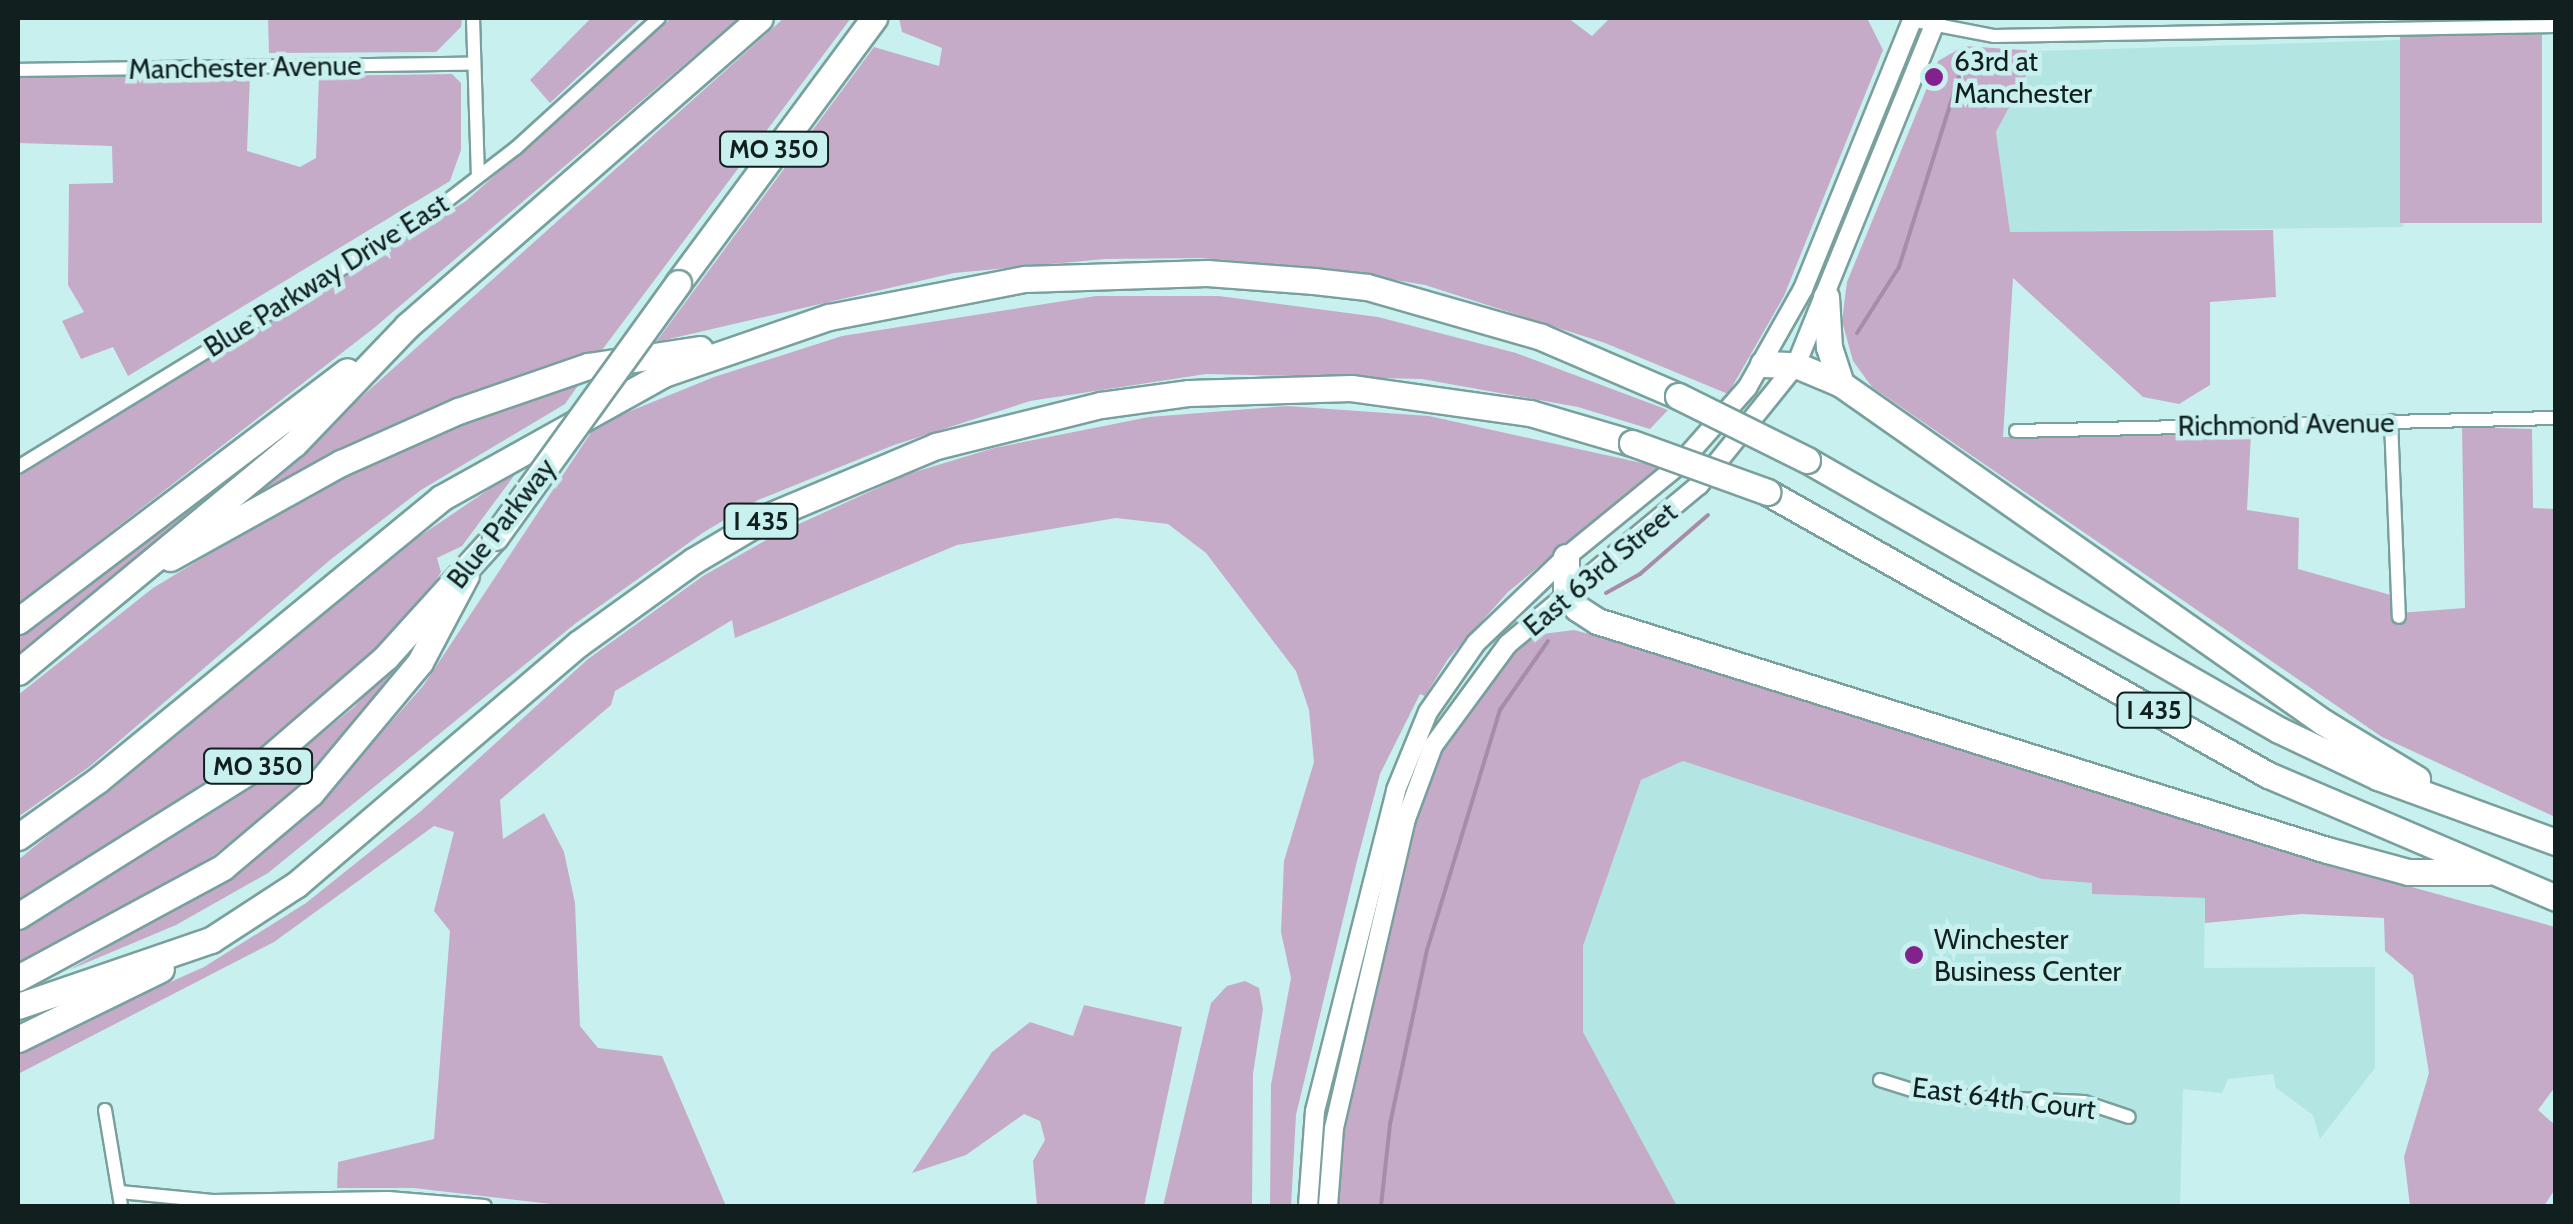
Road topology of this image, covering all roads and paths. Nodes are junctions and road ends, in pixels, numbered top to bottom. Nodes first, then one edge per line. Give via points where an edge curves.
1 (472, 18) edge
2 (659, 18) edge
3 (760, 18) edge
4 (874, 18) edge
5 (1912, 19) edge
6 (1935, 23) edge
7 (2556, 26) edge
8 (472, 64) junction
9 (18, 70) edge
10 (478, 176) junction
11 (1826, 297) junction
12 (407, 326) junction
13 (750, 342) junction
14 (1763, 364) junction
15 (1796, 365) junction
16 (1841, 384) junction
17 (2556, 418) edge
18 (2391, 421) junction
19 (2016, 432) dead end
20 (18, 467) edge
21 (1566, 557) junction
22 (466, 575) junction
23 (131, 578) junction
24 (1566, 591) junction
25 (2399, 617) dead end
26 (18, 622) edge
27 (18, 672) edge
28 (2464, 808) junction
29 (18, 836) edge
30 (2556, 842) edge
31 (2488, 872) junction
32 (2556, 898) edge
33 (18, 916) edge
34 (211, 940) junction
35 (18, 978) edge
36 (18, 1006) edge
37 (18, 1039) edge
38 (1880, 1080) dead end
39 (105, 1110) dead end
40 (2129, 1117) dead end
41 (120, 1199) edge
42 (484, 1206) edge
43 (1308, 1206) edge
44 (1328, 1206) edge

1 - 8 street
2 - 10 street, Blue Parkway Drive East
3 - 12 highway
4 - 22 highway, Blue Parkway / MO 350, bridge
5 - 6 street
5 - 14 main road, East 63rd Street via 1803,289
6 - 7 street via 1994,36
6 - 11 main road, East 63rd Street
8 - 9 street, Manchester Avenue
8 - 10 street
10 - 20 street, Blue Parkway Drive East via 426,217
11 - 15 main road, East 63rd Street
11 - 16 highway via 1829,348
12 - 23 highway via 294,444
12 - 26 highway
13 - 23 highway via 588,366 458,411 341,463
13 - 28 highway, I 435, bridge via 904,298 1025,279 1207,273 1367,287 1542,337 1678,396 1807,460 2278,730
13 - 29 highway, I 435 via 620,396 441,498 98,780
14 - 15 highway
14 - 21 main road, East 63rd Street via 1679,465
15 - 16 highway
15 - 24 main road, East 63rd Street via 1700,485
16 - 28 highway via 2309,712
17 - 18 street, Richmond Avenue
18 - 19 street, Richmond Avenue
18 - 25 street
21 - 24 highway
21 - 43 main road, East 63rd Street via 1476,643 1410,750 1314,1111
22 - 33 highway, Blue Parkway / MO 350 via 268,759
22 - 35 highway via 420,662 311,793 223,868
23 - 27 highway
24 - 31 highway via 1597,621 2234,824 2408,872
24 - 44 main road, East 63rd Street via 1471,688 1418,784 1334,1128
28 - 30 highway, I 435
31 - 32 highway, I 435
31 - 34 highway, I 435, bridge via 2268,775 1767,492 1530,413 1350,388 1189,393 1101,404 936,446 782,510 693,561 578,644 298,884
34 - 36 highway, I 435
34 - 37 highway via 103,1003
38 - 40 street, East 64th Court via 1928,1096 2084,1102
39 - 41 street
41 - 42 street via 388,1198

